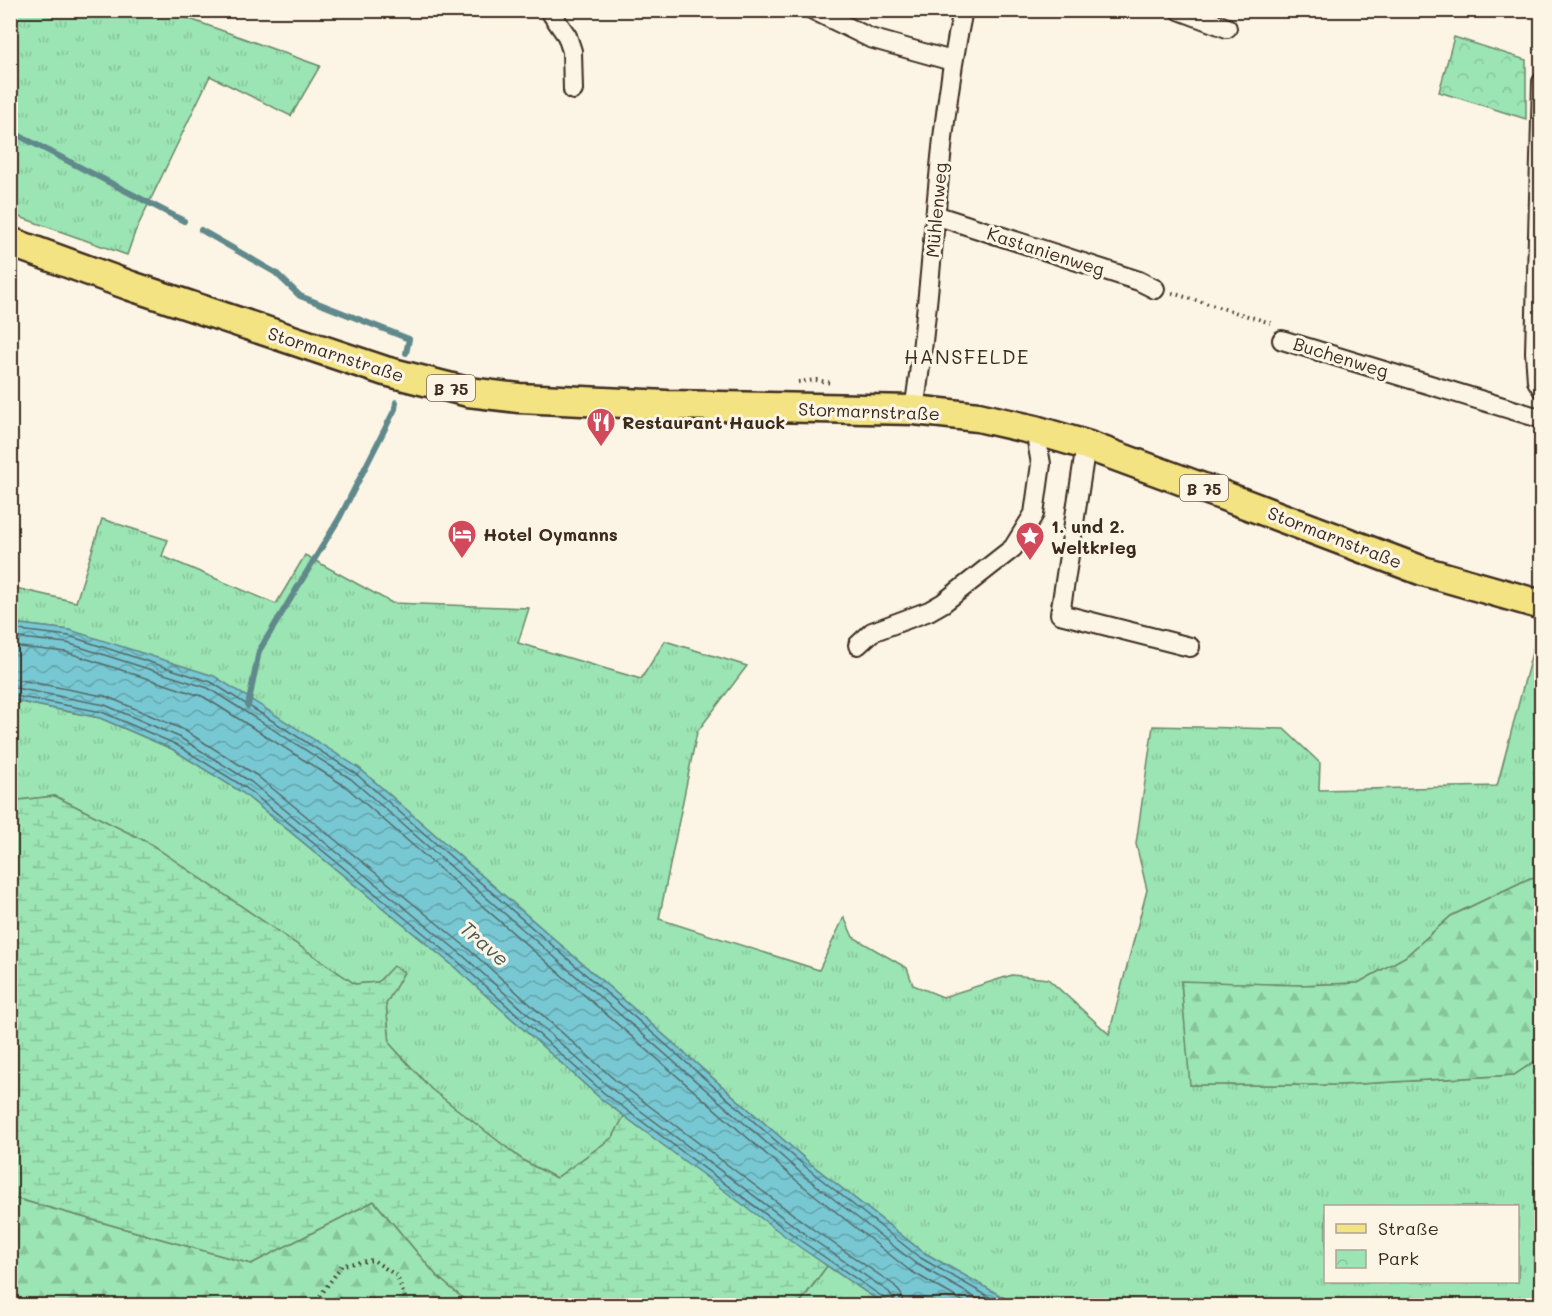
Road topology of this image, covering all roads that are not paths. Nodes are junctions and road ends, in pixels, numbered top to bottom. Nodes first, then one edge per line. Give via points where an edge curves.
1 (549, 10) edge
2 (813, 10) edge
3 (963, 10) edge
4 (1179, 10) edge
5 (1227, 28) dead end
6 (952, 61) junction
7 (1542, 82) edge
8 (573, 90) dead end
9 (1541, 130) edge
10 (935, 215) junction
11 (10, 243) edge
12 (1155, 289) road end
13 (1282, 340) road end
14 (1542, 389) edge
15 (914, 410) junction
16 (1542, 416) edge
17 (1035, 430) junction
18 (1086, 445) junction
19 (1542, 605) edge
20 (858, 645) dead end
21 (1190, 647) dead end

1 - 8 street via 572,51
2 - 6 street via 870,38
3 - 6 street, Mühlenweg
4 - 5 street
6 - 10 street, Mühlenweg
7 - 9 street
9 - 14 street via 1535,352 1537,381
10 - 12 street, Kastanienweg
10 - 15 street, Mühlenweg
11 - 15 main road, Stormarnstraße / B 75 via 375,368 468,392 655,404
13 - 16 street, Buchenweg
15 - 17 main road, Stormarnstraße / B 75 via 978,417
17 - 18 main road, Stormarnstraße / B 75
17 - 20 street via 1041,464 1034,514 1013,548 943,603 872,632
18 - 19 main road, Stormarnstraße / B 75 via 1423,571
18 - 21 street via 1060,614

